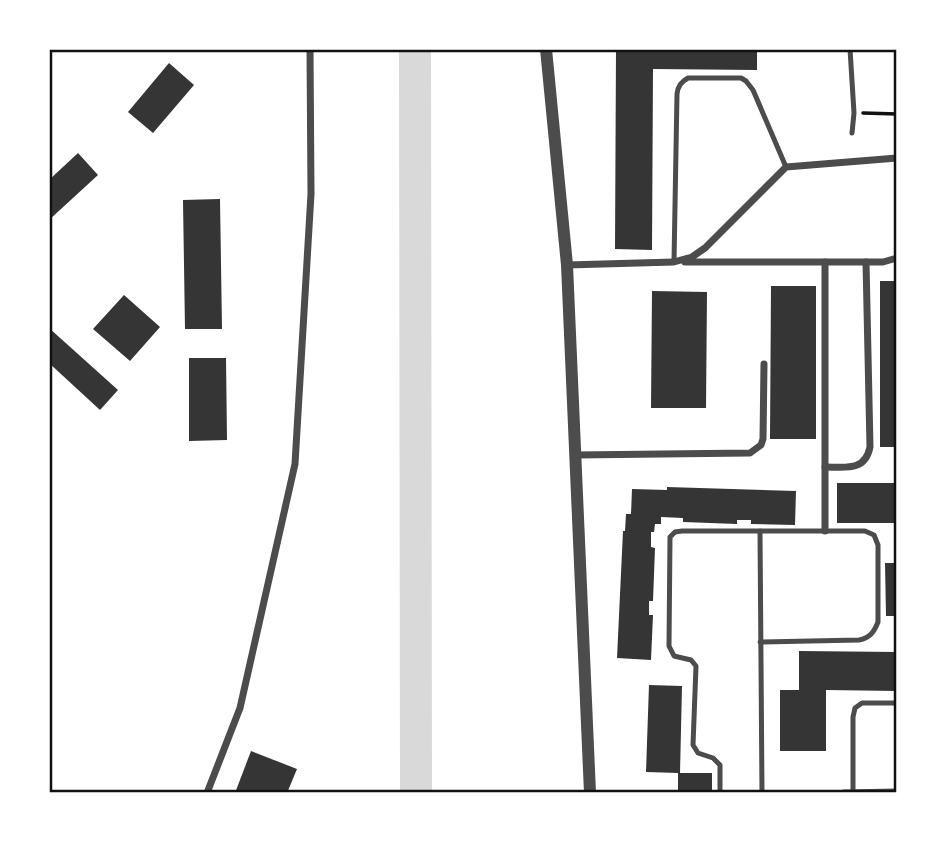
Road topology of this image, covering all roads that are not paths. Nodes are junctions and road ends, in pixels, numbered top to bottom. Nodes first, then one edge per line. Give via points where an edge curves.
1 (310, 49) edge
2 (546, 49) edge
3 (850, 49) edge
4 (852, 133) dead end
5 (897, 158) edge
6 (786, 167) junction
7 (897, 258) edge
8 (674, 262) junction
9 (825, 262) junction
10 (866, 262) junction
11 (567, 265) junction
12 (764, 364) dead end
13 (575, 455) junction
14 (825, 467) junction
15 (760, 531) junction
16 (825, 531) junction
17 (760, 642) junction
18 (897, 703) edge
19 (897, 792) edge
20 (207, 793) edge
21 (590, 793) edge
22 (720, 793) edge
23 (762, 793) edge
24 (844, 793) edge
25 (853, 793) edge

1 - 20 street via 311,194 295,464 240,708
2 - 11 street
3 - 4 lane
5 - 6 street
6 - 8 street via 705,248
6 - 8 lane via 746,81 683,81 677,94
7 - 10 street
8 - 9 street
8 - 11 street
9 - 10 street
9 - 14 street
10 - 14 street via 869,454 854,467
11 - 13 street
12 - 13 street via 763,439 750,453
13 - 21 street
14 - 16 street
15 - 16 lane
15 - 17 lane
15 - 22 lane via 679,531 669,542 668,646 674,656 695,664 693,745 698,754 720,765
16 - 17 lane via 865,531 877,540 878,622 874,631 859,640
17 - 23 lane
18 - 25 lane via 862,703 855,708
19 - 25 street
24 - 25 street

